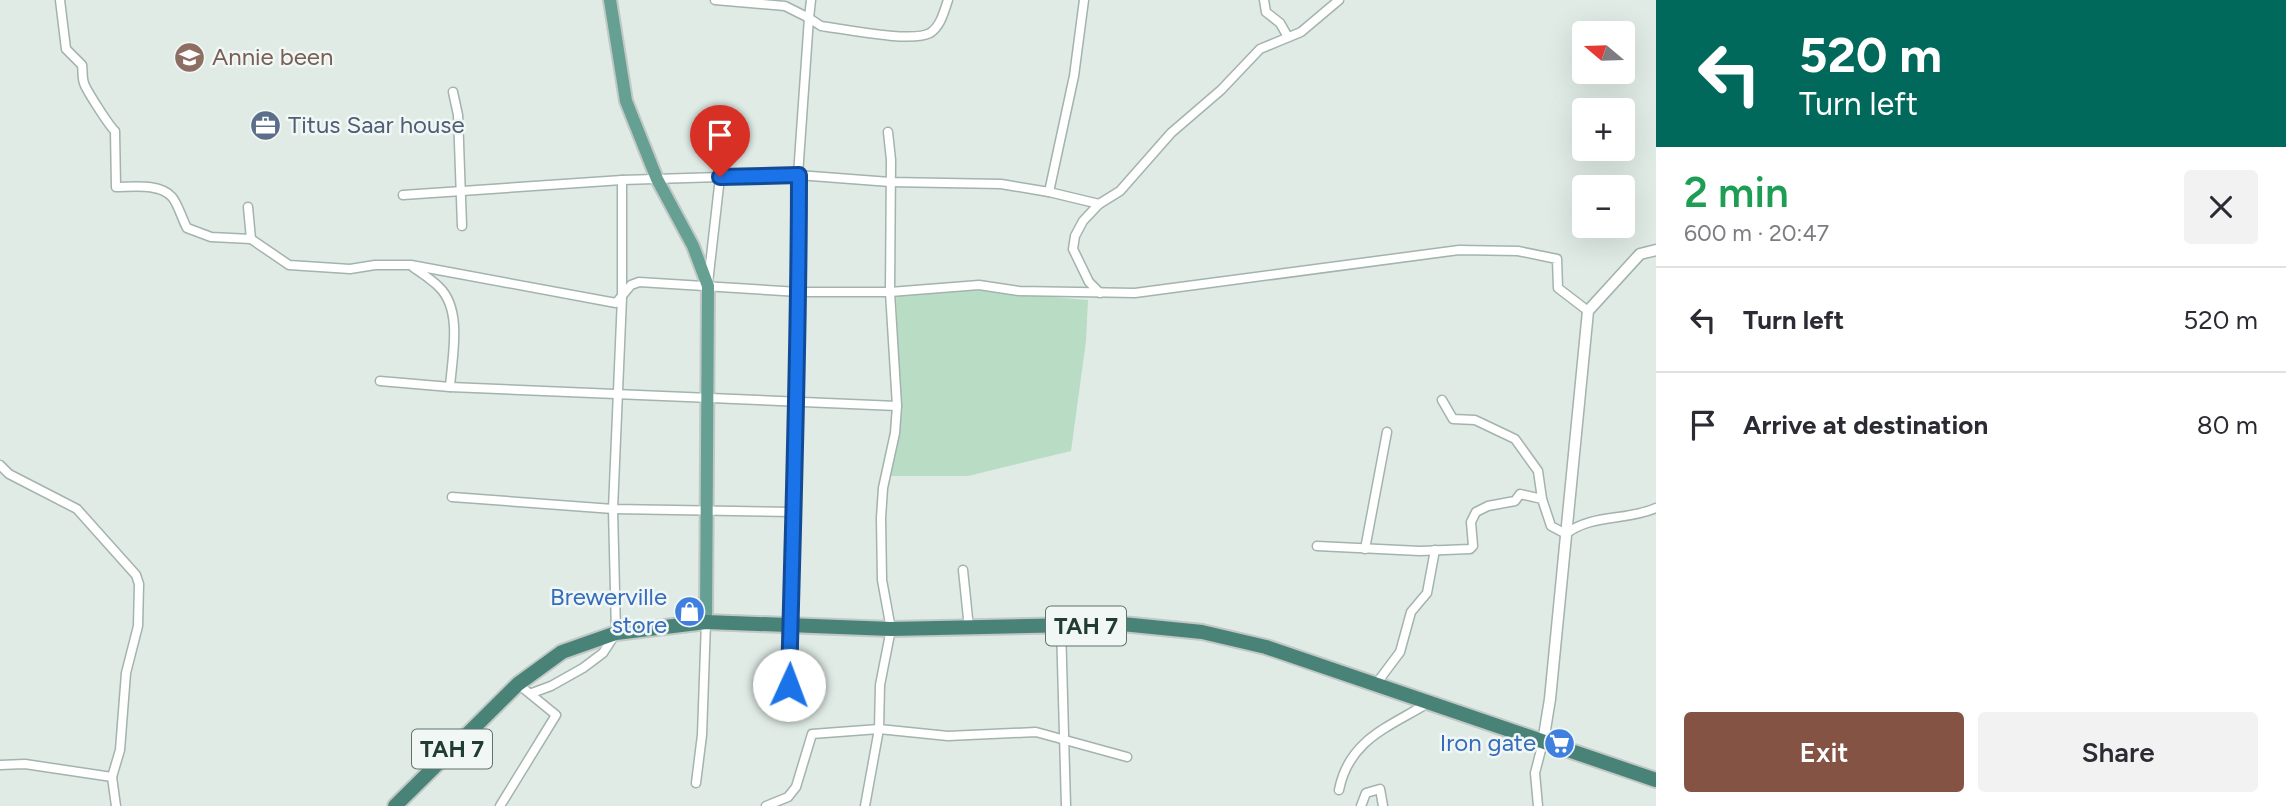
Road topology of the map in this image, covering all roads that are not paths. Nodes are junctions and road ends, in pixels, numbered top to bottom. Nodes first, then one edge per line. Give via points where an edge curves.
1 (60, 0) edge
2 (610, 0) edge
3 (715, 0) edge
4 (811, 0) edge
5 (948, 0) edge
6 (1084, 0) edge
7 (1264, 0) edge
8 (1339, 0) edge
9 (809, 18) junction
10 (1287, 37) junction
11 (453, 92) dead end
12 (888, 132) dead end
13 (799, 175) junction
14 (720, 177) junction
15 (657, 179) junction
16 (622, 180) junction
17 (890, 183) junction
18 (462, 191) junction
19 (1049, 192) junction
20 (403, 195) dead end
21 (1100, 204) junction
22 (248, 207) dead end
23 (462, 226) dead end
24 (251, 239) junction
25 (1656, 250) edge
26 (411, 265) junction
27 (708, 286) junction
28 (799, 292) junction
29 (890, 292) junction
30 (1100, 293) junction
31 (622, 297) junction
32 (1588, 311) junction
33 (380, 381) dead end
34 (450, 387) junction
35 (618, 392) junction
36 (707, 397) junction
37 (1442, 400) dead end
38 (794, 401) junction
39 (897, 406) junction
40 (1387, 432) dead end
41 (0, 466) edge
42 (452, 497) dead end
43 (1542, 499) junction
44 (1656, 508) edge
45 (613, 509) junction
46 (706, 512) junction
47 (793, 512) junction
48 (1566, 534) junction
49 (1317, 546) dead end
50 (1365, 549) junction
51 (1436, 551) junction
52 (963, 570) dead end
53 (706, 622) junction
54 (1061, 626) junction
55 (792, 627) junction
56 (969, 628) junction
57 (891, 629) junction
58 (616, 633) junction
59 (800, 666) dead end
60 (789, 670) junction
61 (775, 671) dead end
62 (519, 684) junction
63 (1376, 684) junction
64 (789, 685) dead end
65 (532, 693) junction
66 (1428, 703) junction
67 (879, 729) junction
68 (1063, 738) junction
69 (1543, 742) junction
70 (1127, 757) dead end
71 (0, 765) edge
72 (112, 777) junction
73 (1656, 780) edge
74 (696, 783) dead end
75 (1339, 790) dead end
76 (116, 806) edge
77 (395, 806) edge
78 (500, 806) edge
79 (766, 806) edge
80 (865, 806) edge
81 (1066, 806) edge
82 (1361, 806) edge
83 (1383, 806) edge
84 (1538, 806) edge

1 - 24 street via 66,49 82,65 84,84 115,131 116,187 164,191 173,198 187,228 211,237
2 - 15 main road via 626,101
3 - 9 street via 785,6
4 - 9 street
5 - 9 street via 937,26 929,34 911,38 821,26
6 - 19 street via 1074,76
7 - 10 street via 1266,12 1280,23
8 - 10 street via 1311,25
9 - 13 street
10 - 21 street via 1260,49 1171,133 1120,191
11 - 18 street
12 - 17 street
13 - 14 street
13 - 17 street
13 - 28 street
14 - 15 street
14 - 27 street
15 - 16 street
15 - 27 main road via 693,246
16 - 18 street
16 - 31 street
17 - 19 street via 1001,184
17 - 29 street
18 - 20 street
18 - 23 street
19 - 21 street
21 - 30 street via 1083,221 1073,249 1089,282
22 - 24 street
24 - 26 street via 289,265 350,269
25 - 32 street via 1640,254
26 - 31 street via 606,302 616,303
26 - 34 street via 440,287 448,300 453,318
27 - 28 street
27 - 31 street via 639,282
27 - 36 main road
28 - 29 street
28 - 38 street
29 - 30 street via 979,285
29 - 39 street
30 - 32 street via 1135,293 1447,252 1496,250 1557,258 1558,288
31 - 35 street
32 - 48 street
33 - 34 street
34 - 35 street
35 - 36 street
35 - 45 street
36 - 38 street
36 - 46 main road
37 - 43 street via 1453,419 1475,420 1515,439 1538,471
38 - 39 street
38 - 47 street
39 - 57 street via 881,518 882,580
40 - 50 street
41 - 72 street via 77,509 136,575 138,626 126,673 120,750
42 - 45 street
43 - 48 street via 1551,526
43 - 51 street via 1520,494 1515,501 1488,506 1476,512 1471,522 1470,549
44 - 48 street via 1638,516 1594,521
45 - 46 street
45 - 58 street
46 - 47 street
46 - 53 main road
47 - 55 street
48 - 69 street
49 - 50 street
50 - 51 street
51 - 63 street via 1427,593 1410,612 1400,652
52 - 56 street
53 - 55 highway, TAH 7
53 - 58 highway, TAH 7
53 - 74 street
54 - 56 highway, TAH 7
54 - 63 highway, TAH 7 via 1133,625 1202,632 1266,647
54 - 68 street
55 - 57 highway, TAH 7
55 - 60 street
56 - 57 highway, TAH 7
57 - 67 street via 880,685
58 - 62 highway, TAH 7 via 562,652
58 - 65 street via 603,653 583,668
59 - 60 street
60 - 61 street
60 - 64 street
62 - 65 street
62 - 77 highway, TAH 7
63 - 66 highway, TAH 7
65 - 78 street via 556,715
66 - 69 highway, TAH 7
66 - 75 street via 1367,740 1348,760
67 - 68 street via 948,736 1036,732
67 - 79 street via 813,734 796,787 788,797
67 - 80 street
68 - 70 street
68 - 81 street
69 - 73 highway, TAH 7
69 - 84 street via 1535,774
71 - 72 street via 25,764
72 - 76 street
82 - 83 street via 1366,793 1380,789

